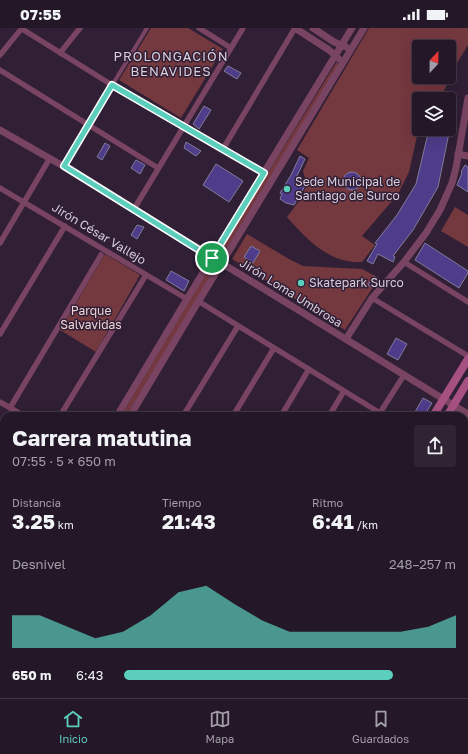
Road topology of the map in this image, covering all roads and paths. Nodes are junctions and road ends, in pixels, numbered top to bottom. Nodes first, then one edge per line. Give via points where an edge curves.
1 (22, 28) edge
2 (80, 28) edge
3 (147, 28) edge
4 (198, 28) edge
5 (243, 28) edge
6 (295, 28) edge
7 (313, 28) edge
8 (352, 28) edge
9 (364, 28) edge
10 (342, 46) junction
11 (231, 48) junction
12 (352, 49) junction
13 (60, 53) junction
14 (0, 55) edge
15 (336, 56) junction
16 (343, 64) junction
17 (0, 70) edge
18 (112, 85) junction
19 (468, 98) edge
20 (88, 124) junction
21 (183, 126) junction
22 (0, 130) edge
23 (465, 133) edge
24 (223, 149) junction
25 (458, 154) junction
26 (468, 156) edge
27 (50, 158) junction
28 (64, 166) junction
29 (158, 168) junction
30 (264, 173) junction
31 (0, 188) edge
32 (24, 202) junction
33 (134, 209) junction
34 (65, 226) junction
35 (0, 243) edge
36 (101, 255) dead end
37 (212, 258) junction
38 (404, 262) junction
39 (222, 263) junction
40 (146, 275) junction
41 (372, 298) junction
42 (186, 299) junction
43 (198, 301) junction
44 (468, 302) edge
45 (238, 326) junction
46 (0, 334) edge
47 (346, 339) junction
48 (274, 348) junction
49 (468, 357) edge
50 (309, 369) junction
51 (404, 375) junction
52 (468, 381) edge
53 (344, 391) junction
54 (443, 399) junction
55 (0, 402) edge
56 (453, 405) junction
57 (10, 408) junction
58 (17, 412) edge
59 (62, 412) edge
60 (119, 412) edge
61 (132, 412) edge
62 (185, 412) edge
63 (235, 412) edge
64 (283, 412) edge
65 (331, 412) edge
66 (375, 412) edge
67 (381, 412) edge
68 (435, 412) edge
69 (449, 412) edge
70 (465, 412) edge

1 - 13 street
1 - 14 street
2 - 13 street
3 - 18 street
4 - 11 street
5 - 11 street
6 - 15 street
6 - 24 street
7 - 10 street
8 - 10 street
9 - 12 street
10 - 12 street
10 - 15 street
11 - 21 street
12 - 16 street
13 - 18 street
15 - 16 street
15 - 30 street
16 - 39 street
17 - 20 street
18 - 20 street
18 - 21 street
19 - 23 street
20 - 28 street
20 - 29 street
21 - 24 street
21 - 29 street
22 - 27 street, Jirón Loma Umbrosa
23 - 25 street
24 - 30 street
25 - 26 street
25 - 38 street via 452,183 440,210 426,234
27 - 28 street, Jirón Loma Umbrosa
27 - 32 street
28 - 33 street, Jirón Loma Umbrosa
29 - 33 street
30 - 37 street
31 - 32 street, Jirón César Vallejo
32 - 34 street, Jirón César Vallejo
32 - 35 street
33 - 37 street, Jirón Loma Umbrosa
34 - 40 street, Jirón César Vallejo
34 - 46 street
36 - 57 street
37 - 39 street, Jirón Loma Umbrosa
37 - 42 street
38 - 41 street
38 - 44 street
39 - 43 street
39 - 47 street, Jirón Loma Umbrosa
40 - 42 street, Jirón César Vallejo
40 - 59 street
41 - 47 street
41 - 49 street
42 - 60 street
43 - 45 street
43 - 61 street
45 - 48 street
45 - 62 street
47 - 51 street, Jirón Loma Umbrosa
48 - 50 street
48 - 63 street
49 - 54 main road
50 - 53 street
50 - 64 street
51 - 54 street, Jirón Loma Umbrosa
51 - 67 street
52 - 56 main road
53 - 65 street
53 - 66 street
54 - 56 street, Jirón Loma Umbrosa
54 - 68 main road
55 - 57 street
56 - 69 main road
56 - 70 street, Jirón Loma Umbrosa
57 - 58 street

